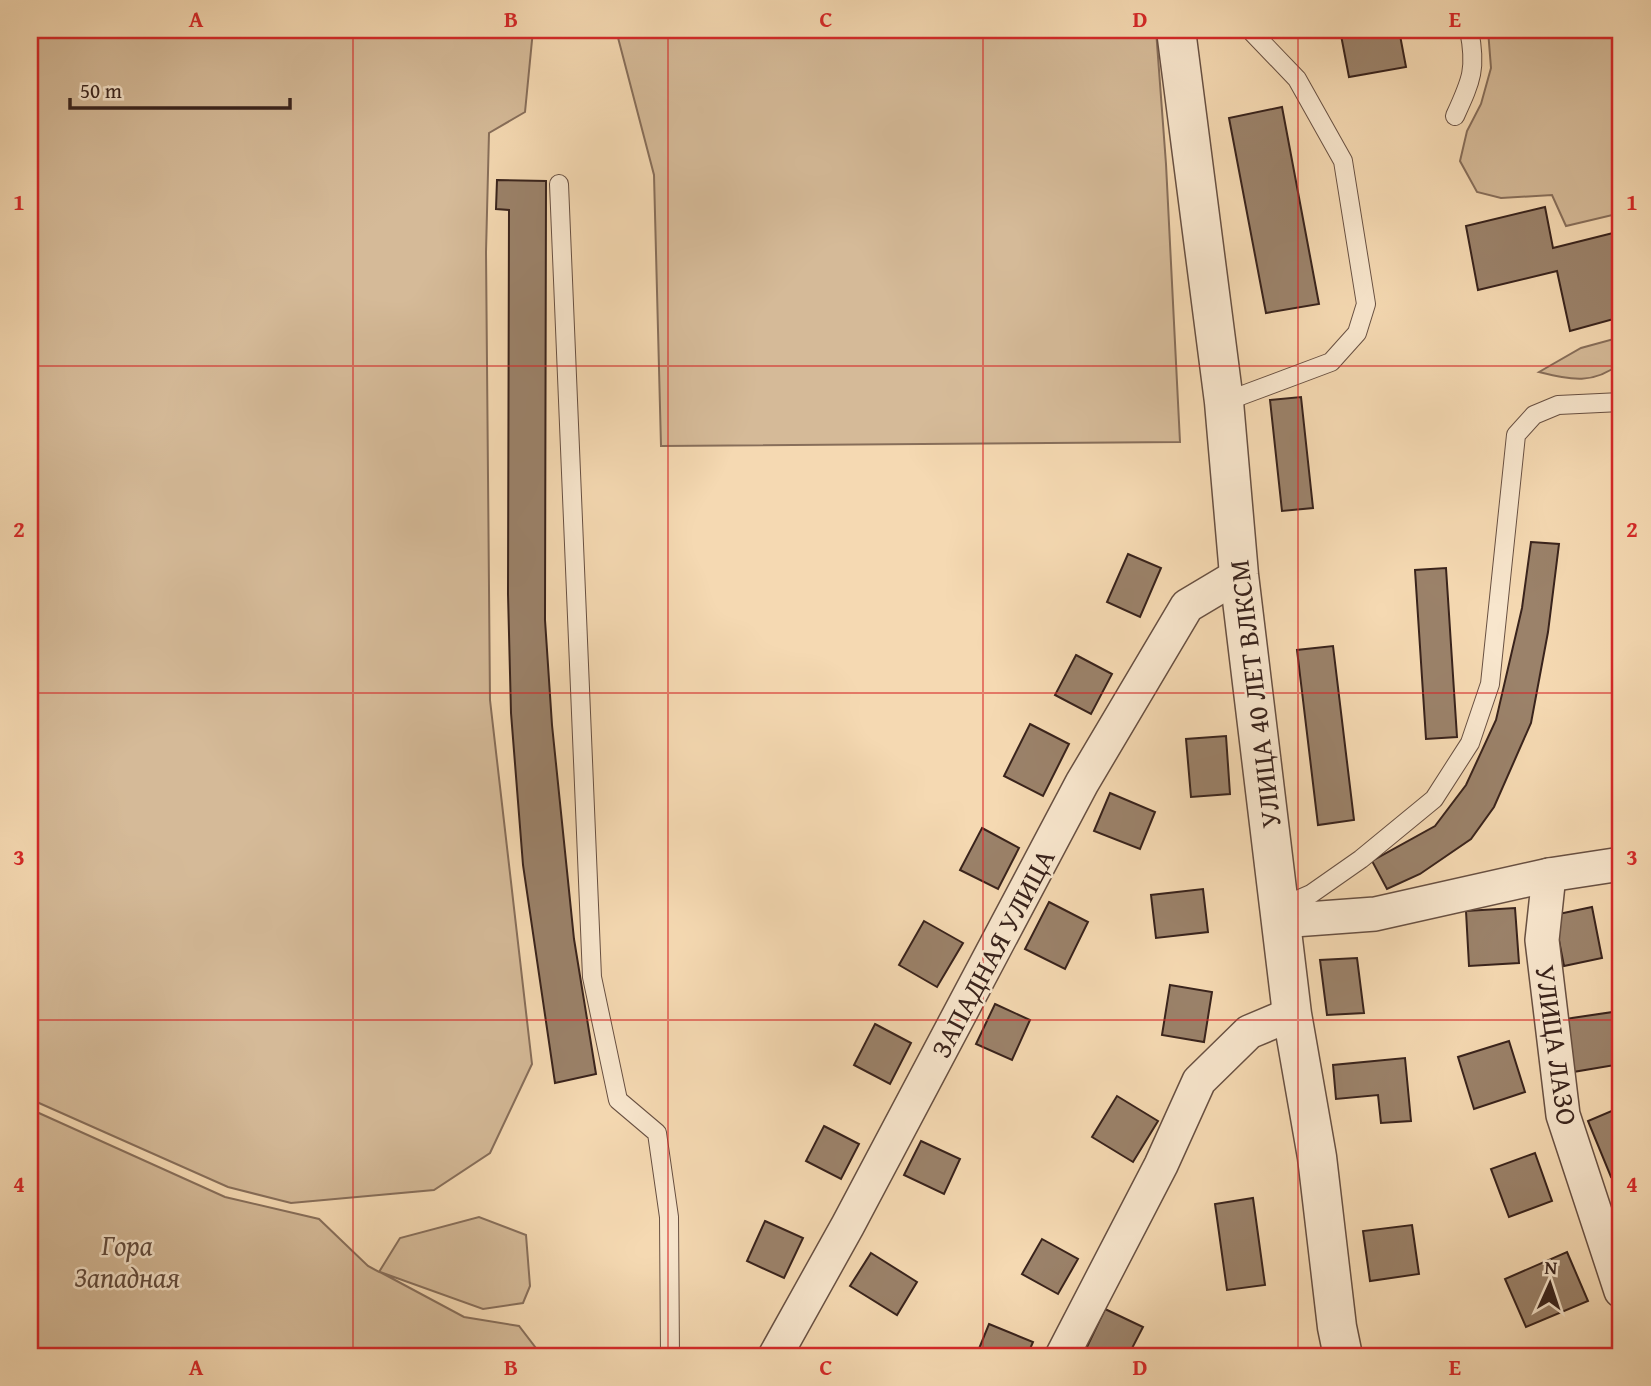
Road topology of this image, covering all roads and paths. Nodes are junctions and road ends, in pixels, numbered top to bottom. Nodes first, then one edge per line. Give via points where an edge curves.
1 (1177, 30) edge
2 (1250, 30) edge
3 (1468, 30) edge
4 (1455, 116) dead end
5 (559, 184) dead end
6 (1621, 401) edge
7 (1224, 402) junction
8 (1239, 575) junction
9 (1621, 864) edge
10 (1549, 875) junction
11 (1279, 915) junction
12 (1292, 1014) junction
13 (1621, 1291) edge
14 (670, 1356) edge
15 (775, 1356) edge
16 (1062, 1356) edge
17 (1343, 1356) edge

1 - 7 street, УЛИЦА 40 ЛЕТ ВЛКСМ
2 - 7 lane via 1297,79 1343,162 1366,304 1357,333 1331,362
3 - 4 lane via 1474,54 1472,79
5 - 14 lane via 592,977 618,1100 657,1133 669,1217
6 - 11 lane via 1558,405 1534,415 1516,435 1490,684 1470,743 1434,799 1361,859
7 - 8 street, УЛИЦА 40 ЛЕТ ВЛКСМ
8 - 11 street, УЛИЦА 40 ЛЕТ ВЛКСМ
8 - 15 street, ЗАПАДНАЯ УЛИЦА via 1187,606 1082,783
9 - 10 street
10 - 11 street via 1375,914
10 - 13 street, УЛИЦА ЛАЗО via 1542,940 1563,1115
11 - 12 street, УЛИЦА 40 ЛЕТ ВЛКСМ
12 - 16 street via 1249,1032 1199,1081
12 - 17 street, УЛИЦА 40 ЛЕТ ВЛКСМ via 1317,1157

